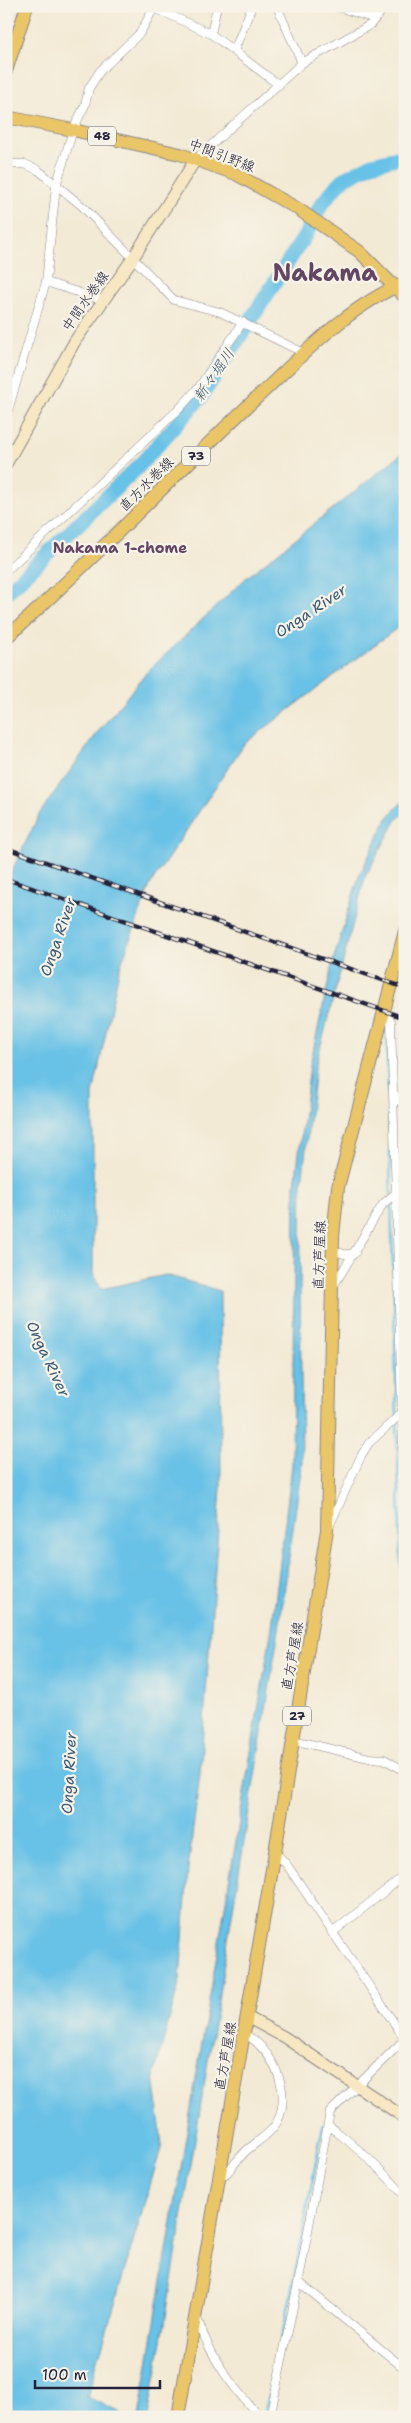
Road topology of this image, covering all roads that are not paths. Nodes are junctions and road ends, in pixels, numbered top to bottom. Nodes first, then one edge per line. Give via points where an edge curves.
1 (27, 6) edge
2 (217, 6) edge
3 (252, 6) edge
4 (283, 6) edge
5 (335, 6) edge
6 (386, 6) edge
7 (155, 7) edge
8 (375, 19) junction
9 (211, 34) junction
10 (234, 51) junction
11 (302, 63) junction
12 (6, 71) edge
13 (279, 85) junction
14 (6, 117) edge
15 (73, 130) junction
16 (196, 159) junction
17 (6, 164) edge
18 (56, 186) junction
19 (133, 258) junction
20 (46, 282) junction
21 (400, 284) edge
22 (405, 297) edge
23 (102, 300) junction
24 (243, 322) junction
25 (304, 353) junction
26 (6, 417) edge
27 (6, 464) edge
28 (6, 570) edge
29 (6, 638) edge
30 (405, 931) edge
31 (401, 966) edge
32 (384, 1014) junction
33 (393, 1092) junction
34 (405, 1107) edge
35 (405, 1185) edge
36 (395, 1193) junction
37 (333, 1248) junction
38 (355, 1253) junction
39 (332, 1288) junction
40 (404, 1412) edge
41 (405, 1519) edge
42 (327, 1530) junction
43 (293, 1740) junction
44 (405, 1771) edge
45 (276, 1852) junction
46 (405, 1875) edge
47 (332, 1933) junction
48 (247, 2017) junction
49 (244, 2034) junction
50 (405, 2039) edge
51 (357, 2087) junction
52 (405, 2118) edge
53 (328, 2124) junction
54 (221, 2174) junction
55 (405, 2196) edge
56 (299, 2282) junction
57 (196, 2316) junction
58 (405, 2369) edge
59 (178, 2417) edge
60 (260, 2417) edge
61 (270, 2417) edge

1 - 12 main road
2 - 9 street
3 - 10 street
4 - 11 street via 279,11
5 - 8 street
6 - 8 street
7 - 9 street
7 - 15 street via 140,33 100,71 89,88
8 - 11 street via 370,25
9 - 10 street
10 - 13 street
11 - 13 street
13 - 16 street
14 - 15 main road, 中間引野線 / 48
15 - 16 main road, 中間引野線 / 48
15 - 18 street
16 - 19 main road, 中間水巻線
16 - 21 main road, 中間引野線 / 48 via 236,174 298,209
17 - 18 street via 25,164 38,170
18 - 19 street via 82,206
18 - 20 street
19 - 23 main road, 中間水巻線
19 - 24 street via 174,300 220,312
20 - 23 street
20 - 26 street
21 - 22 main road, 中間引野線
21 - 25 main road, 直方水巻線 / 73 via 337,324
23 - 27 main road, 中間水巻線
24 - 25 street
24 - 28 street via 199,387 179,409
25 - 29 main road, 直方水巻線 / 73 via 213,438 83,568
30 - 31 main road, 直方芦屋線 / 27
31 - 32 main road, 直方芦屋線 / 27
32 - 33 street via 391,1021
32 - 37 main road, 直方芦屋線 / 27 via 338,1187
33 - 34 street
33 - 36 street
35 - 36 street
36 - 38 street via 384,1204
36 - 40 street
37 - 38 street via 346,1255
37 - 39 main road, 直方芦屋線 / 27
38 - 39 street
39 - 42 main road, 直方芦屋線 / 27
40 - 41 street
40 - 42 street via 369,1443
42 - 43 main road, 直方芦屋線 / 27
43 - 44 street via 384,1759
43 - 45 main road, 直方芦屋線 / 27
45 - 47 street
45 - 48 main road, 直方芦屋線 / 27
46 - 47 street
47 - 50 street
48 - 49 main road, 直方芦屋線 / 27
48 - 51 main road via 284,2037
49 - 54 main road, 直方芦屋線 / 27
49 - 54 street via 260,2046 275,2066 283,2105 273,2128 226,2174
50 - 51 street
51 - 52 main road
51 - 53 street via 330,2112
53 - 55 street via 363,2152
53 - 56 street
54 - 57 main road, 直方芦屋線 / 27
56 - 58 street
56 - 61 street
57 - 59 main road, 直方芦屋線 / 27
57 - 60 street via 206,2345 222,2372

